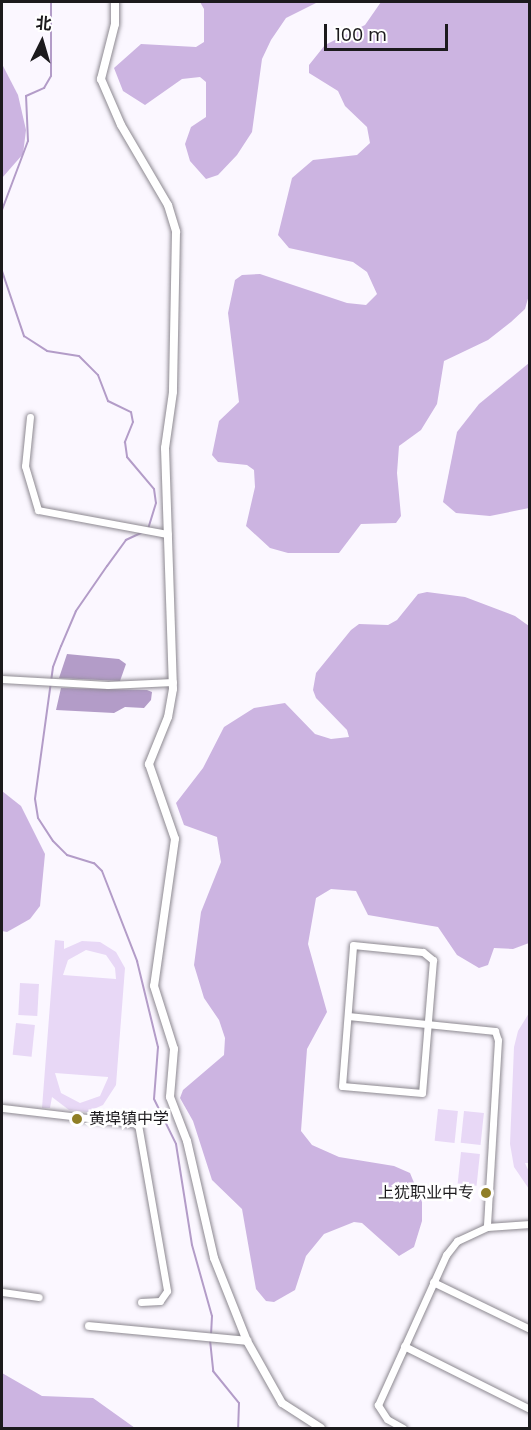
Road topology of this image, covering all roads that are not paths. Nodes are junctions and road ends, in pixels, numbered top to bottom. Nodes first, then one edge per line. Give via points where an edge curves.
1 (115, 2) edge
2 (30, 417) dead end
3 (168, 534) junction
4 (2, 679) edge
5 (173, 682) junction
6 (348, 1016) junction
7 (427, 1024) junction
8 (2, 1108) edge
9 (530, 1224) edge
10 (487, 1227) junction
11 (433, 1282) junction
12 (2, 1293) edge
13 (39, 1297) dead end
14 (141, 1302) dead end
15 (89, 1326) dead end
16 (530, 1329) edge
17 (247, 1341) junction
18 (404, 1346) junction
19 (530, 1409) edge
20 (321, 1428) edge
21 (403, 1428) edge

1 - 3 street via 115,24 101,80 175,221 172,392 165,448
2 - 3 street via 25,466 38,510
3 - 5 street
4 - 5 street
5 - 17 street via 168,717 149,764 169,816 175,851 154,986 174,1049 171,1105 187,1141 214,1258
6 - 7 street
6 - 7 street via 353,945 430,956 433,965
6 - 7 street via 342,1086 422,1093
7 - 10 street via 488,1029 495,1031 498,1040
8 - 14 street via 138,1124 167,1291 160,1301
9 - 10 street
10 - 11 street via 457,1241
11 - 16 street
11 - 18 street
12 - 13 street
15 - 17 street
17 - 20 street via 282,1403
18 - 19 street
18 - 21 street via 378,1405 387,1419

